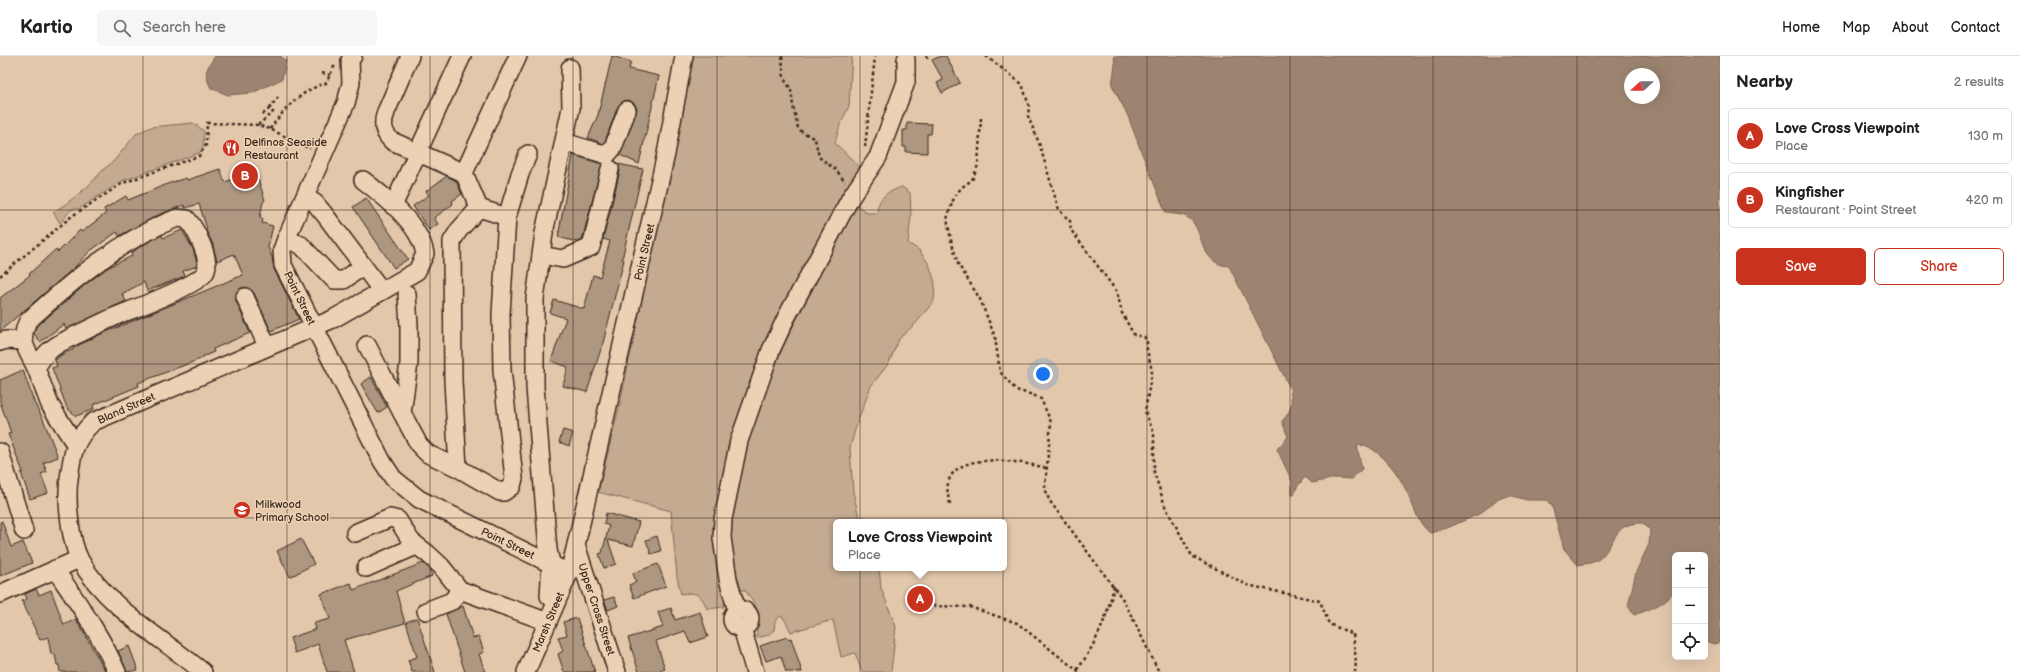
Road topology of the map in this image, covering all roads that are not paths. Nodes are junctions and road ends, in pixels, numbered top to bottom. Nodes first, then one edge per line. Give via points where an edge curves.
1 (353, 56) edge
2 (410, 56) edge
3 (462, 56) edge
4 (518, 56) edge
5 (684, 56) edge
6 (906, 59) dead end
7 (570, 68) dead end
8 (627, 110) dead end
9 (564, 142) junction
10 (419, 152) junction
11 (528, 154) dead end
12 (610, 169) dead end
13 (464, 173) junction
14 (363, 180) dead end
15 (306, 197) junction
16 (393, 206) junction
17 (479, 208) junction
18 (507, 217) junction
19 (286, 239) junction
20 (541, 256) junction
21 (364, 266) junction
22 (382, 292) junction
23 (407, 294) dead end
24 (245, 297) dead end
25 (314, 327) junction
26 (23, 341) junction
27 (0, 342) edge
28 (367, 345) dead end
29 (268, 346) junction
30 (36, 368) junction
31 (402, 413) junction
32 (75, 444) junction
33 (0, 452) edge
34 (458, 468) junction
35 (24, 532) dead end
36 (355, 533) dead end
37 (416, 546) junction
38 (576, 546) junction
39 (534, 556) junction
40 (79, 559) junction
41 (551, 563) junction
42 (366, 568) dead end
43 (56, 569) junction
44 (569, 573) junction
45 (460, 590) junction
46 (0, 594) edge
47 (549, 596) junction
48 (426, 611) dead end
49 (550, 619) junction
50 (116, 672) edge
51 (202, 672) edge
52 (526, 672) edge
53 (617, 672) edge
54 (755, 672) edge

1 - 15 street, Point Street via 350,60 351,82 346,102
2 - 10 street via 386,112 383,126 387,137 392,141
3 - 10 street
4 - 13 street
5 - 38 street, Point Street via 666,154
6 - 54 street via 906,82 877,159 851,197 786,318 771,350 739,441 723,519 722,538 726,568 737,610 745,610 750,616 749,624 742,628
7 - 9 street via 571,108
8 - 9 street via 613,148 607,155
9 - 20 street
10 - 13 street
10 - 16 street
11 - 18 street
12 - 20 street via 591,247 563,259
13 - 17 street
14 - 16 street, Bland Street
15 - 19 street, Point Street
15 - 21 street via 315,203
16 - 22 street, Bland Street via 420,236 425,254 417,271
17 - 18 street
17 - 34 street via 452,241 453,381
18 - 34 street via 502,370 512,450 512,486 500,492
19 - 21 street via 301,245 334,280 344,280
19 - 25 street, Point Street via 282,250 283,265
20 - 41 street via 535,299 535,387
21 - 22 street
22 - 25 street, Bland Street
23 - 31 street via 408,364
24 - 29 street
25 - 29 street, Bland Street
25 - 39 street, Point Street via 393,478 419,499
26 - 27 street
26 - 30 street
26 - 30 street via 22,332 28,321 107,255 177,218 186,219 191,224 206,255 208,266 204,274 182,288 66,340 44,355
28 - 31 street
29 - 32 street, Bland Street via 93,422 82,431
30 - 32 street via 50,405
31 - 34 street via 419,445 428,454
32 - 40 street, Bland Street via 68,486 68,508
33 - 35 street
36 - 37 street via 394,518
37 - 42 street
37 - 45 street via 441,566
38 - 44 street, Point Street
38 - 53 street, Upper Cross Street
39 - 41 street, Point Street
39 - 47 street
40 - 43 street
40 - 51 street, Bland Street via 104,592 119,606
41 - 44 street, Point Street
41 - 47 street
43 - 46 street
43 - 50 street via 109,653
44 - 49 street, Marsh Street
45 - 48 street via 452,601
45 - 49 street
47 - 49 street
49 - 52 street, Marsh Street

